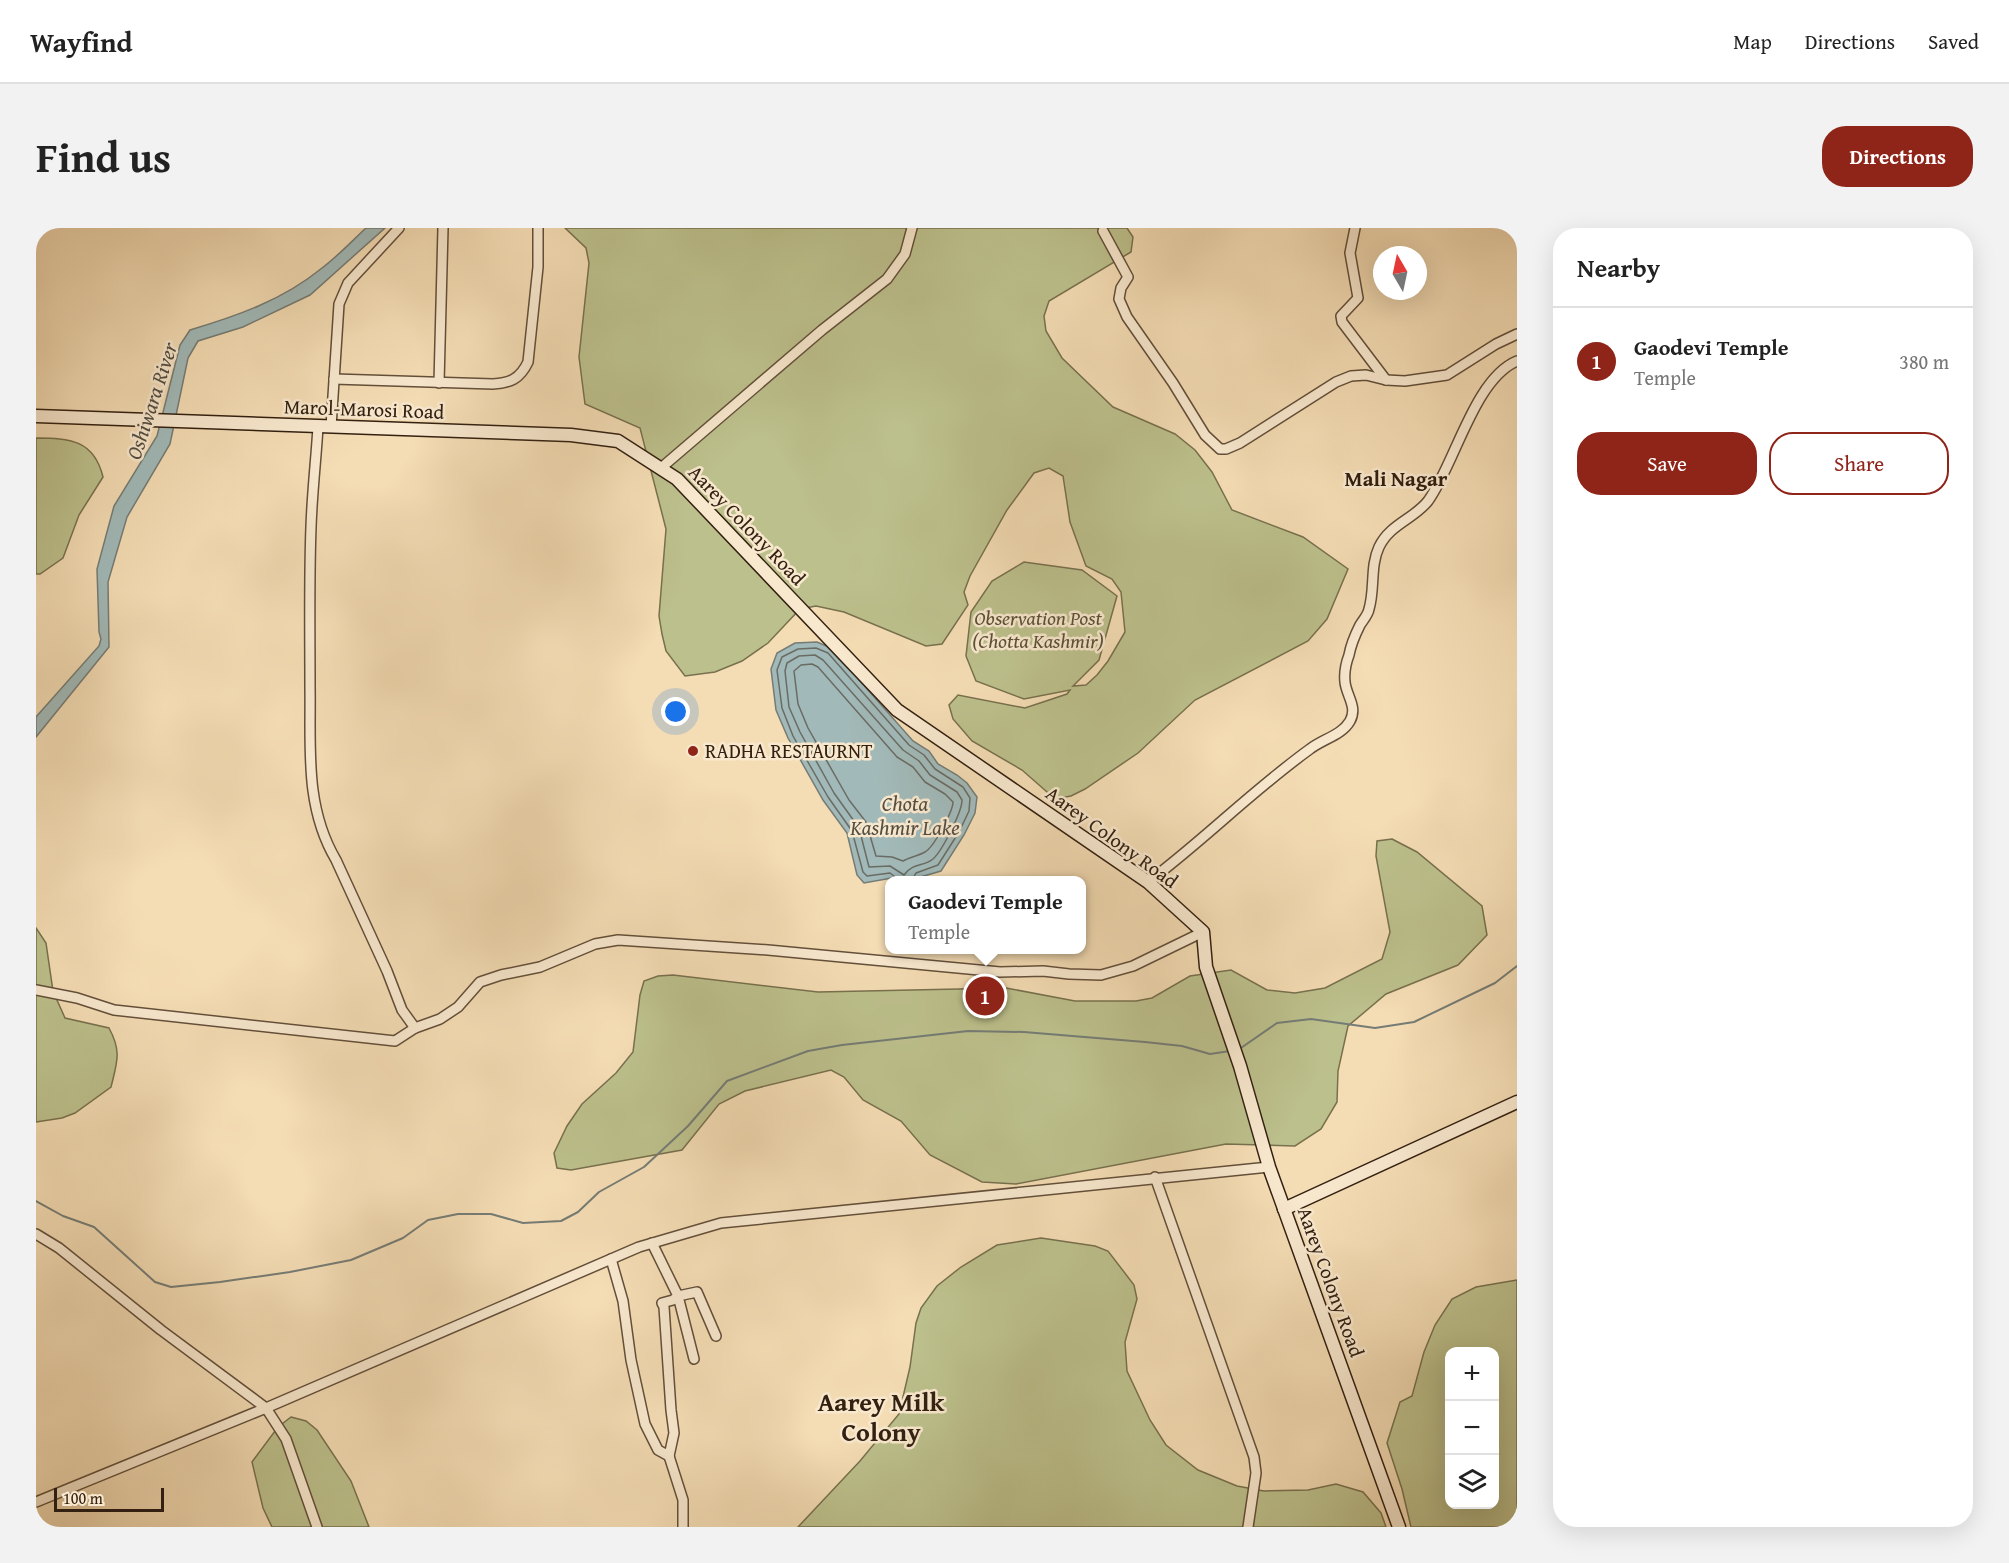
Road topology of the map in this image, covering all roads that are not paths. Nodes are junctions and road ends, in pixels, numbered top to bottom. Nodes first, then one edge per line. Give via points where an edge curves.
1 (399, 228) edge
2 (443, 228) edge
3 (538, 228) edge
4 (912, 228) edge
5 (1355, 228) edge
6 (1103, 231) dead end
7 (1517, 334) edge
8 (1517, 361) edge
9 (334, 379) junction
10 (1386, 380) junction
11 (439, 382) junction
12 (36, 416) edge
13 (318, 427) junction
14 (331, 427) junction
15 (571, 435) joint
16 (661, 468) junction
17 (1148, 882) junction
18 (1203, 932) junction
19 (36, 990) edge
20 (416, 1028) junction
21 (1517, 1102) edge
22 (1269, 1167) junction
23 (1155, 1177) junction
24 (1284, 1209) junction
25 (36, 1234) edge
26 (652, 1243) junction
27 (611, 1259) junction
28 (678, 1296) junction
29 (716, 1336) dead end
30 (694, 1359) dead end
31 (266, 1408) junction
32 (669, 1456) junction
33 (36, 1502) edge
34 (317, 1527) edge
35 (683, 1527) edge
36 (1248, 1527) edge
37 (1399, 1527) edge

1 - 9 street via 348,283 343,294
2 - 11 street
3 - 11 street via 536,289 528,362 523,373 506,383
4 - 16 street via 905,254 887,279
5 - 10 street via 1350,253 1358,298 1342,313 1342,322
6 - 10 street via 1128,278 1119,298 1127,317 1205,435 1220,449 1240,443 1336,382 1366,375
7 - 10 street via 1447,375
8 - 17 street via 1507,365 1488,388 1427,502 1391,530 1378,548 1369,612 1352,643 1346,664 1344,680 1353,706 1348,724 1311,747
9 - 11 street
9 - 14 street
12 - 13 main road, Marol-Marosi Road
13 - 14 main road, Marol-Marosi Road
13 - 20 street via 309,616 309,750 315,812 402,1010
14 - 15 main road, Marol-Marosi Road
15 - 16 main road, Aarey Colony Road via 618,441
16 - 17 main road, Aarey Colony Road via 677,478 897,710
17 - 18 main road, Aarey Colony Road
18 - 20 street via 1133,966 1101,975 1000,972 618,940 595,944 540,967 480,982 458,1007
18 - 22 main road, Aarey Colony Road via 1206,967 1230,1033
19 - 20 street via 114,1010 395,1041
21 - 24 main road
22 - 23 street
22 - 24 main road, Aarey Colony Road
23 - 26 street via 721,1223
23 - 36 street via 1254,1456 1256,1473
24 - 37 main road, Aarey Colony Road
25 - 31 street
26 - 27 street
26 - 28 street
27 - 31 street
27 - 32 street via 623,1301 645,1424 658,1450
28 - 29 street via 697,1292
28 - 30 street
28 - 32 street via 662,1303 674,1433
31 - 33 street
31 - 34 street via 286,1439
32 - 35 street via 683,1500

